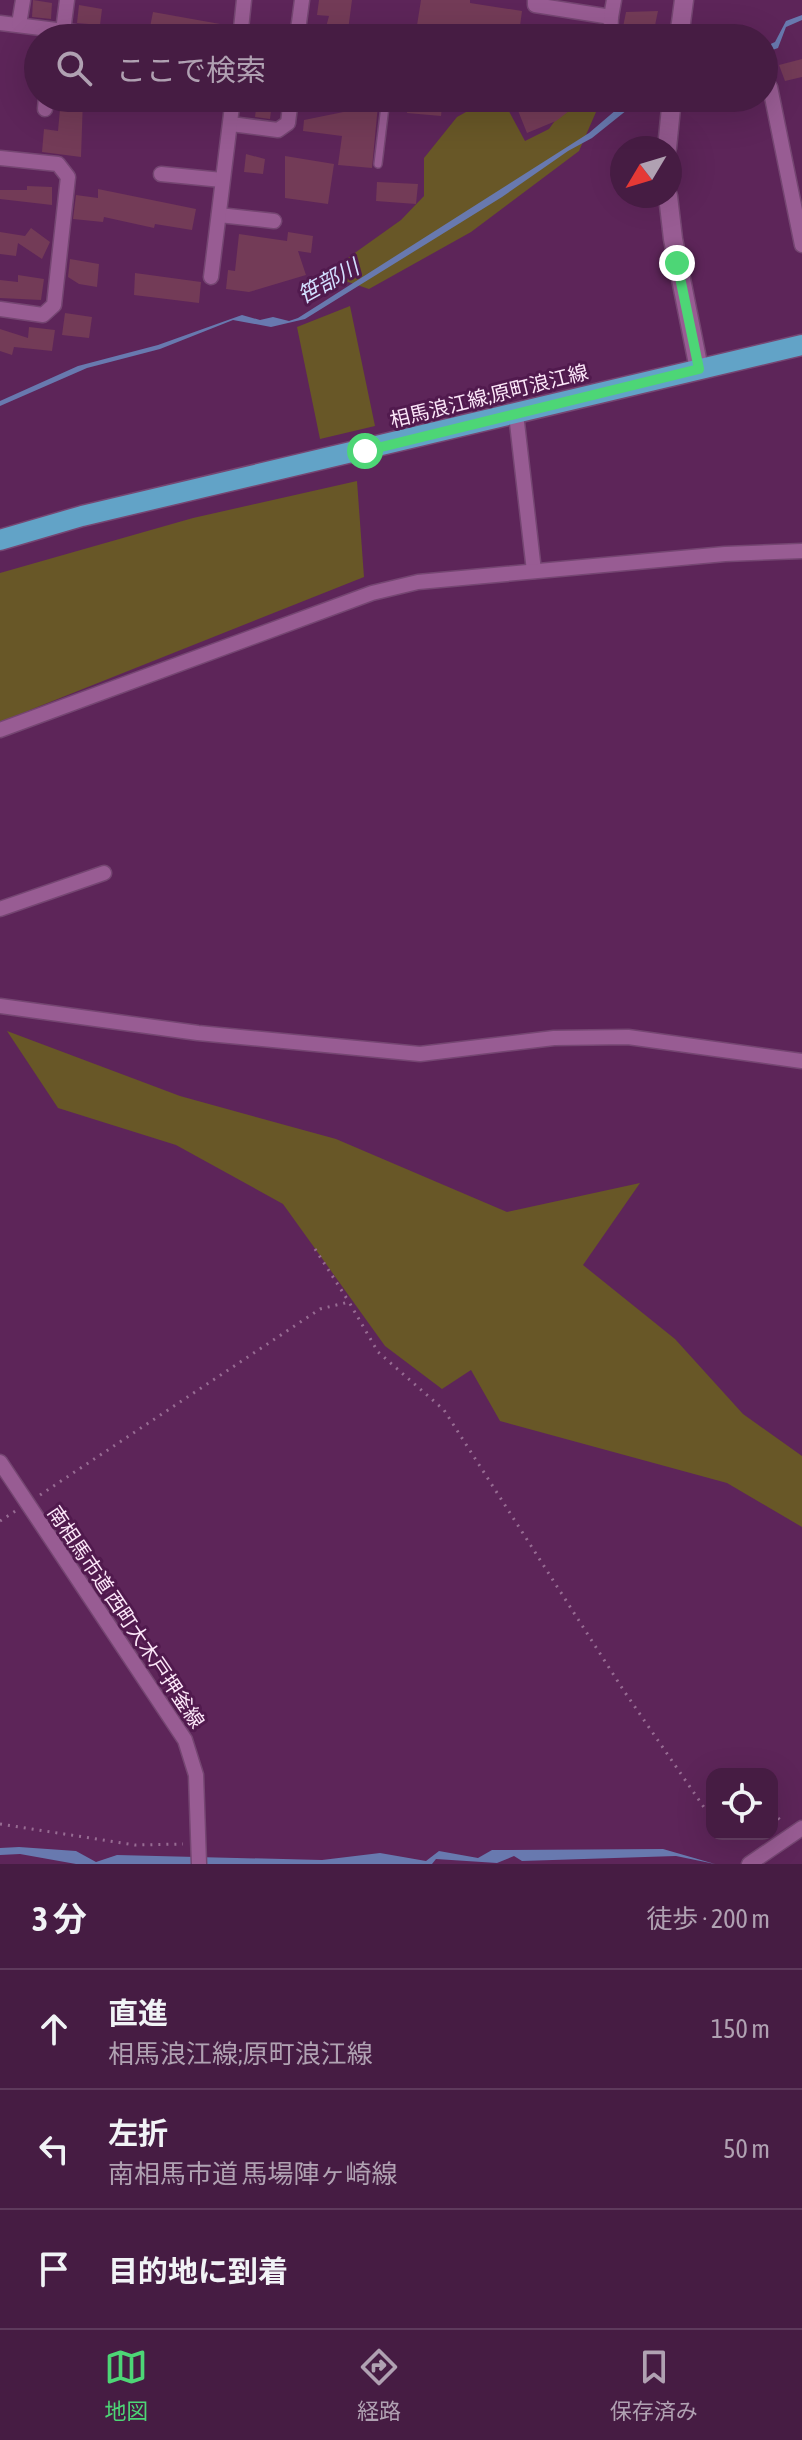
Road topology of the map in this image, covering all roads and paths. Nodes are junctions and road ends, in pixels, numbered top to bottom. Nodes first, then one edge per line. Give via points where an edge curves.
1 (23, 0) edge
2 (67, 0) edge
3 (244, 0) edge
4 (302, 0) edge
5 (535, 0) edge
6 (614, 0) edge
7 (684, 0) edge
8 (611, 17) junction
9 (0, 23) edge
10 (19, 24) junction
11 (58, 24) edge
12 (241, 24) edge
13 (299, 24) edge
14 (611, 24) edge
15 (681, 24) edge
16 (24, 25) edge
17 (232, 112) edge
18 (289, 112) edge
19 (384, 112) edge
20 (670, 112) edge
21 (775, 112) edge
22 (231, 124) junction
23 (668, 136) edge
24 (0, 158) edge
25 (378, 164) dead end
26 (161, 174) dead end
27 (222, 180) junction
28 (669, 208) edge
29 (219, 215) junction
30 (274, 221) dead end
31 (802, 245) edge
32 (211, 277) dead end
33 (0, 309) edge
34 (802, 345) edge
35 (699, 369) junction
36 (516, 414) junction
37 (0, 540) edge
38 (802, 551) edge
39 (534, 571) junction
40 (0, 730) edge
41 (104, 873) dead end
42 (0, 909) edge
43 (0, 1006) edge
44 (802, 1061) edge
45 (315, 1249) dead end
46 (349, 1302) junction
47 (0, 1462) edge
48 (27, 1504) junction
49 (0, 1521) edge
50 (706, 1810) edge
51 (0, 1824) edge
52 (802, 1828) edge
53 (199, 1853) edge
54 (749, 1864) edge

1 - 10 street
2 - 11 street
3 - 12 street
4 - 13 street
5 - 8 street via 535,5
6 - 8 street
7 - 15 street
8 - 14 street
9 - 10 street
10 - 16 street
17 - 22 street
18 - 22 street via 288,123 278,130
19 - 25 lane
20 - 23 street
21 - 31 street
22 - 27 street
24 - 33 street via 58,164 68,177 54,305 43,315
26 - 27 street
27 - 29 street
28 - 35 street
29 - 30 street
29 - 32 street
34 - 35 main road, 相馬浪江線;原町浪江線
35 - 36 main road, 相馬浪江線;原町浪江線
36 - 37 main road, 相馬浪江線;原町浪江線
36 - 39 street
38 - 39 street
39 - 40 street via 418,582 372,593
41 - 42 street
43 - 44 street via 198,1033 420,1054 554,1038 628,1037
45 - 46 path
46 - 48 path via 320,1309
46 - 50 path via 378,1352 444,1410
47 - 48 street, 南相馬市道 西町大木戸押釜線
48 - 49 path
48 - 53 street, 南相馬市道 西町大木戸押釜線 via 185,1740 196,1775
51 - 53 path
52 - 54 street

